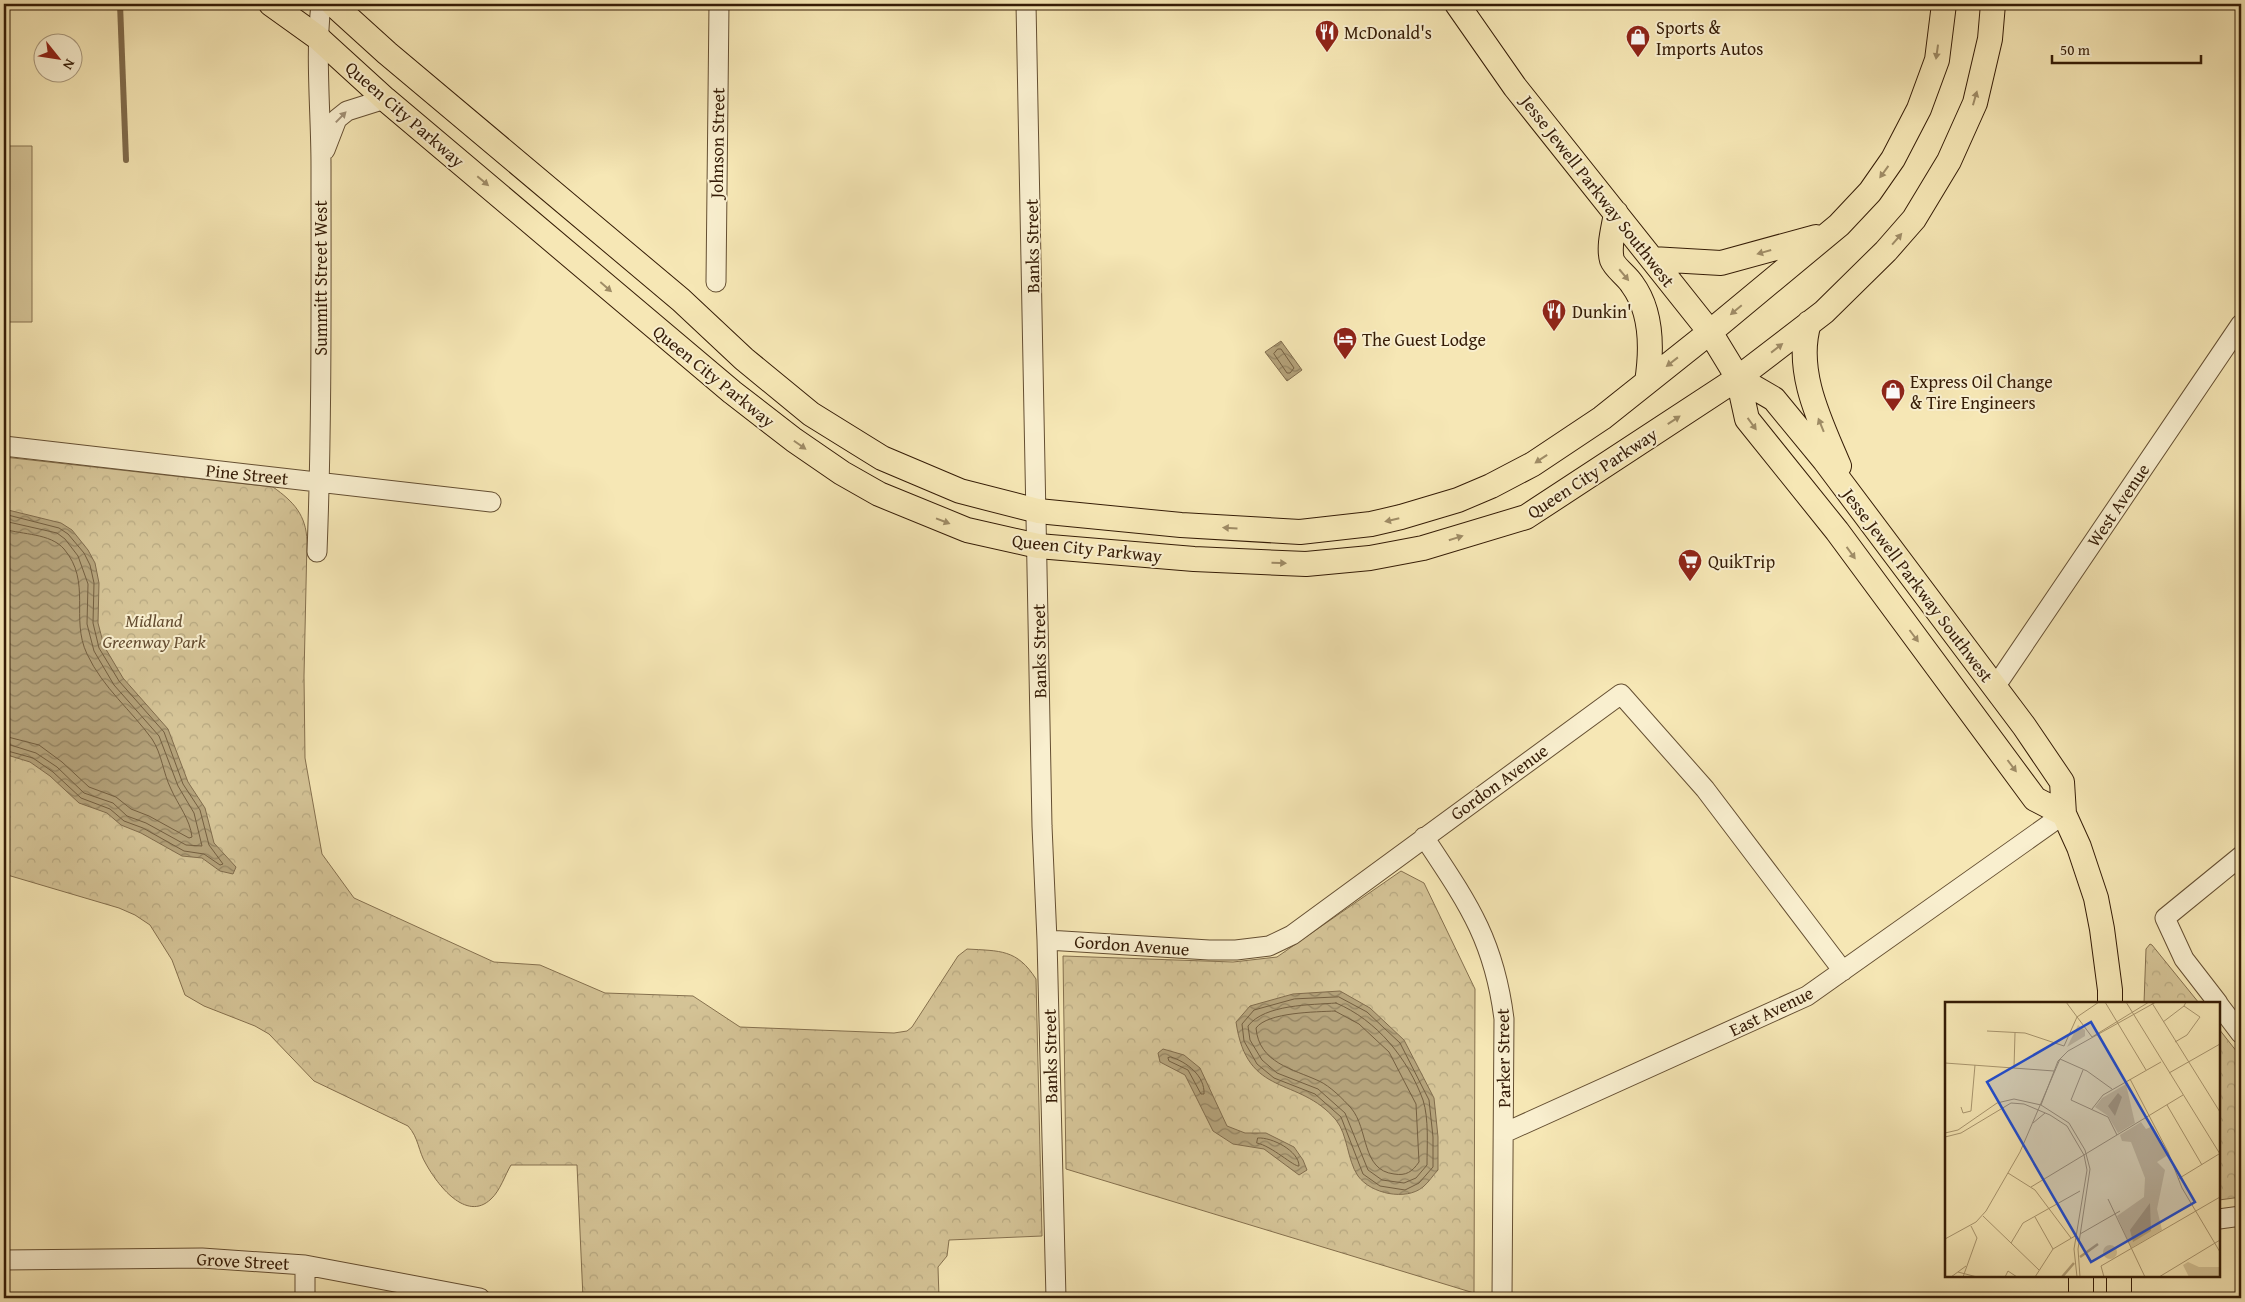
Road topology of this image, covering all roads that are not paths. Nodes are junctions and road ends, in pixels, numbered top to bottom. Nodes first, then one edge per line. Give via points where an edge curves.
1 (271, 4) edge
2 (321, 4) edge
3 (333, 4) edge
4 (719, 4) edge
5 (1026, 4) edge
6 (1457, 4) edge
7 (1944, 4) edge
8 (1993, 4) edge
9 (317, 37) junction
10 (385, 100) junction
11 (321, 161) junction
12 (1616, 213) junction
13 (1827, 234) junction
14 (1652, 259) junction
15 (716, 282) dead end
16 (1809, 323) junction
17 (2240, 327) edge
18 (1710, 332) junction
19 (1738, 378) junction
20 (1647, 382) junction
21 (4, 446) edge
22 (320, 482) junction
23 (1845, 487) junction
24 (490, 502) dead end
25 (1038, 511) junction
26 (1038, 546) junction
27 (317, 552) dead end
28 (1995, 687) junction
29 (2064, 814) junction
30 (1424, 837) junction
31 (2241, 856) edge
32 (1047, 940) junction
33 (1842, 971) junction
34 (2110, 1002) edge
35 (2216, 1002) edge
36 (2220, 1007) edge
37 (2241, 1034) edge
38 (1504, 1133) junction
39 (2241, 1216) edge
40 (2220, 1219) edge
41 (4, 1260) edge
42 (305, 1265) junction
43 (2081, 1277) edge
44 (2119, 1277) edge
45 (305, 1298) edge
46 (480, 1298) edge
47 (1056, 1298) edge
48 (1502, 1298) edge
49 (2081, 1298) edge
50 (2119, 1298) edge

1 - 9 main road, Queen City Parkway
2 - 9 street, Summitt Street West
3 - 25 main road, Queen City Parkway via 811,414 882,458 934,482
4 - 15 street, Johnson Street
5 - 25 street, Banks Street
6 - 12 main road, Jesse Jewell Parkway Southwest via 1516,87
7 -> 13 main road, Queen City Parkway via 1937,60 1912,123 1870,192
16 -> 8 main road, Queen City Parkway via 1879,258 1914,219 1949,161 1975,102 1990,38
9 - 10 main road, Queen City Parkway
9 - 11 street, Summitt Street West
11 -> 10 street via 336,119 347,111
10 -> 26 main road, Queen City Parkway via 732,392 842,473 879,494 967,530
11 - 22 street, Summitt Street West
12 - 14 main road, Jesse Jewell Parkway Southwest
12 -> 20 main road via 1611,246 1613,261 1633,285 1645,312 1650,338
13 -> 14 main road via 1721,263
13 -> 18 main road, Queen City Parkway
14 - 18 main road, Jesse Jewell Parkway Southwest
19 -> 16 main road, Queen City Parkway
23 -> 16 main road via 1819,420 1807,372 1804,337
17 - 28 street, West Avenue
18 - 19 main road, Jesse Jewell Parkway Southwest
18 -> 20 main road, Queen City Parkway
19 - 23 main road, Jesse Jewell Parkway Southwest via 1774,399
26 -> 19 main road, Queen City Parkway via 1194,559 1306,564 1370,558 1423,548 1526,516
19 -> 29 main road, Jesse Jewell Parkway Southwest via 1747,419 1837,531 2035,798
20 -> 25 main road, Queen City Parkway via 1602,418 1500,482 1430,510 1370,524 1300,532 1181,525
21 - 22 street, Pine Street
22 - 24 street, Pine Street
22 - 27 street, Summitt Street West
23 - 28 main road, Jesse Jewell Parkway Southwest
25 - 26 street, Banks Street
26 - 32 street, Banks Street
28 - 29 main road, Jesse Jewell Parkway Southwest via 2062,782
29 - 33 street, East Avenue
29 - 34 main road, Jesse Jewell Parkway Southwest via 2096,898 2104,937
30 - 32 street, Gordon Avenue via 1292,935 1269,946 1209,950
30 - 33 street, Gordon Avenue via 1621,694 1705,789
30 - 38 street, Parker Street via 1469,906 1493,960 1504,1019
31 - 35 street via 2166,918 2184,959
32 - 47 street, Banks Street
33 - 38 street, East Avenue via 1808,996
36 - 37 street
38 - 48 street, Parker Street
39 - 40 street
41 - 42 street, Grove Street via 202,1258
42 - 45 street
42 - 46 street, Grove Street
43 - 49 main road
44 - 50 main road

